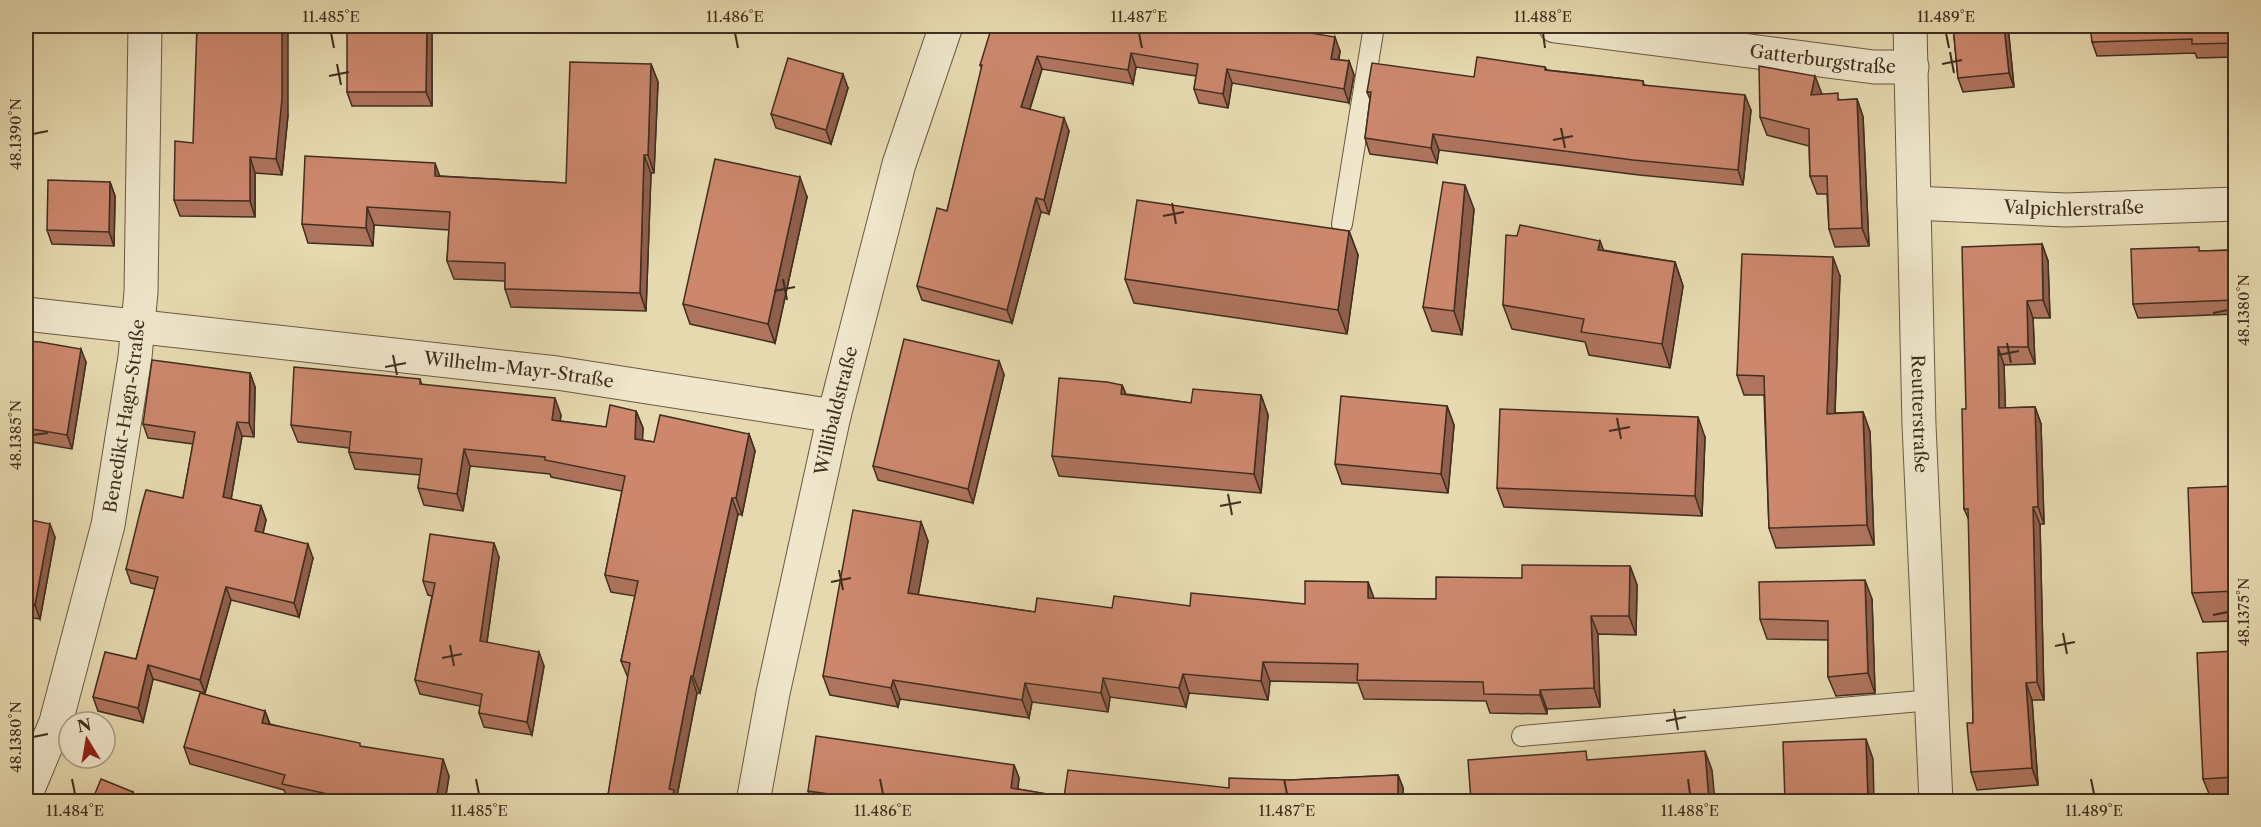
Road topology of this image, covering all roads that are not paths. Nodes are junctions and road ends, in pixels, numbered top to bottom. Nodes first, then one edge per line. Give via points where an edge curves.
1 (145, 26) edge
2 (946, 26) edge
3 (1374, 26) edge
4 (1555, 26) edge
5 (1910, 26) edge
6 (1912, 67) junction
7 (1914, 203) junction
8 (2235, 204) edge
9 (1342, 224) dead end
10 (26, 314) edge
11 (138, 326) junction
12 (834, 416) junction
13 (1932, 700) junction
14 (1522, 736) dead end
15 (26, 794) edge
16 (753, 801) edge
17 (1936, 801) edge

1 - 11 street, Benedikt-Hagn-Straße
2 - 12 street, Willibaldstraße via 899,164
3 - 9 lane
4 - 6 street, Gatterburgstraße via 1874,67
5 - 6 street, Reutterstraße
6 - 7 street, Reutterstraße
7 - 8 street, Valpichlerstraße via 2066,210
7 - 13 street, Reutterstraße via 1919,425
10 - 11 street, Wilhelm-Mayr-Straße
11 - 12 street, Wilhelm-Mayr-Straße via 557,373
11 - 15 street, Benedikt-Hagn-Straße via 108,525 56,722
12 - 16 street, Willibaldstraße
13 - 14 lane
13 - 17 street, Reutterstraße

